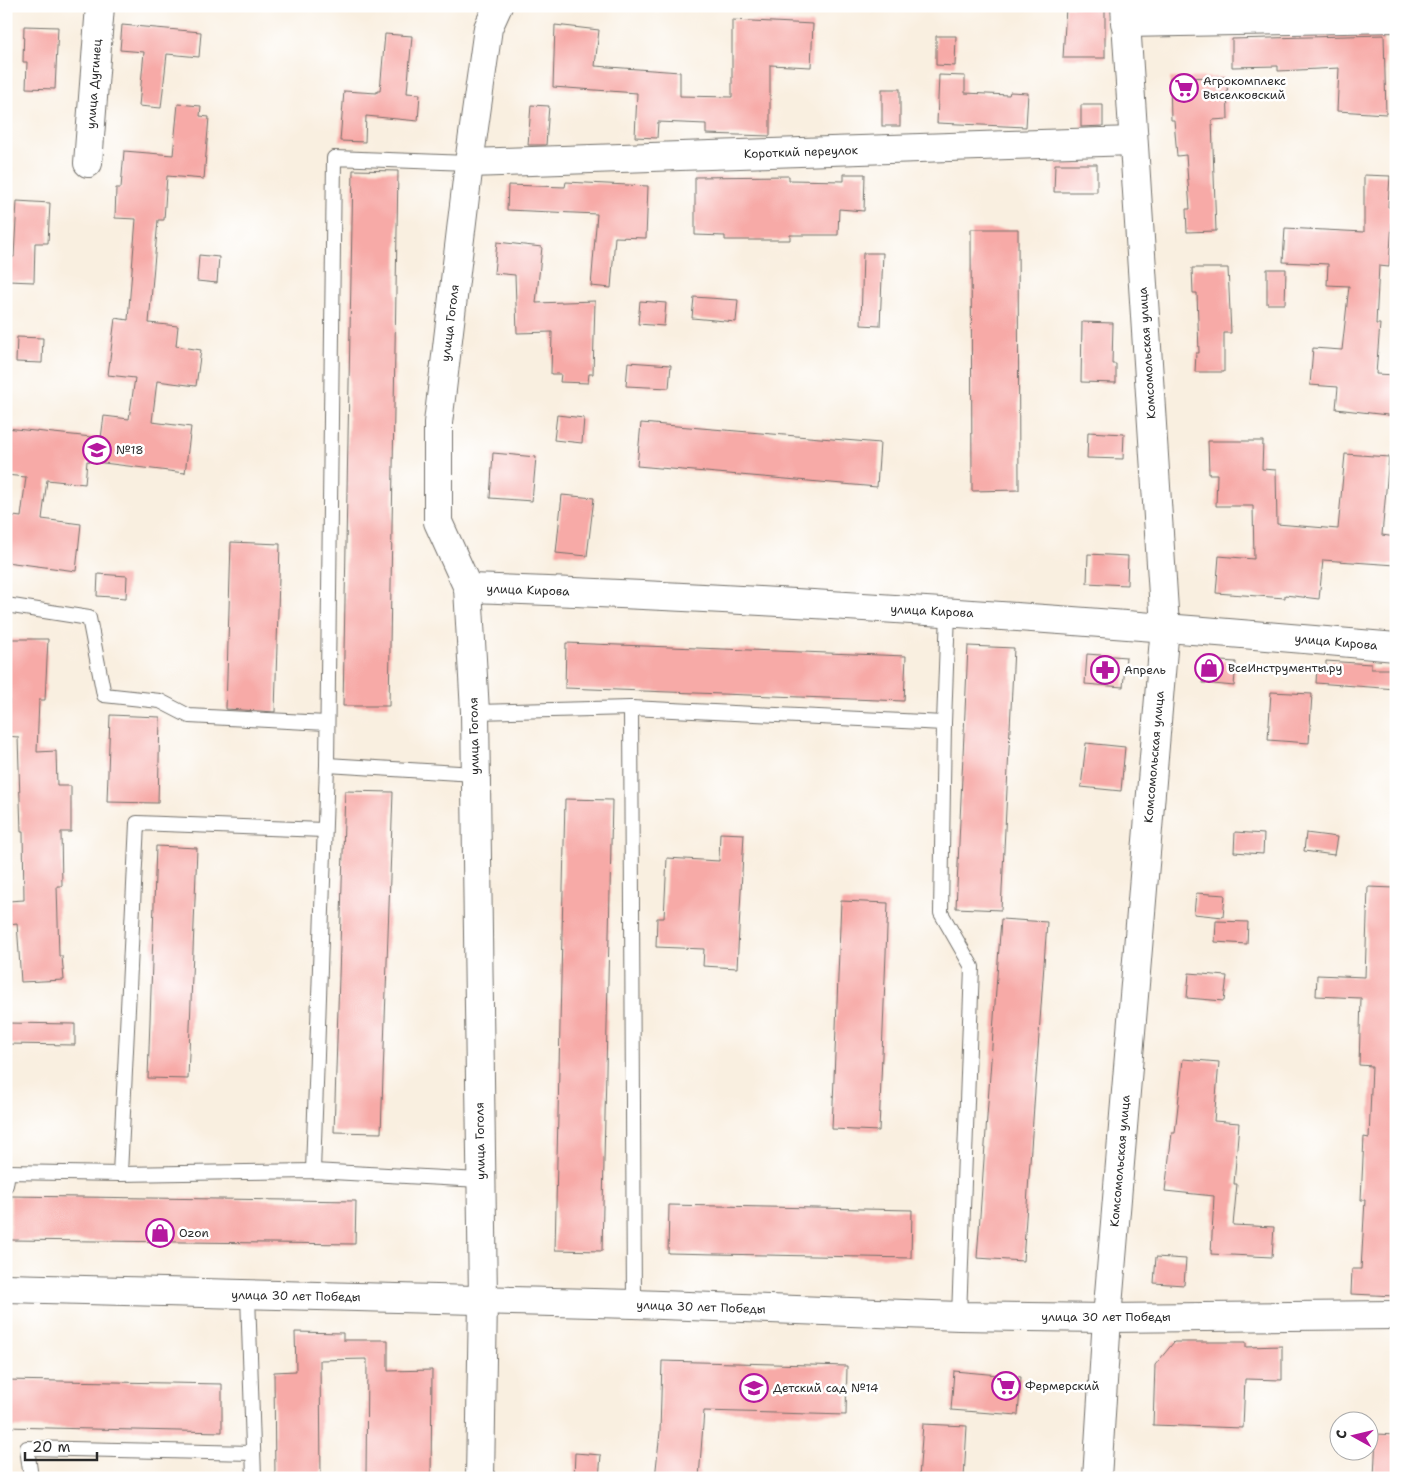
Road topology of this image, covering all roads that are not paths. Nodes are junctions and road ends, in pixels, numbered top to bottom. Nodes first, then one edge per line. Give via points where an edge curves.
1 (100, 6) edge
2 (498, 6) edge
3 (1125, 14) edge
4 (1396, 18) edge
5 (1133, 141) junction
6 (88, 163) dead end
7 (469, 163) junction
8 (468, 588) junction
9 (6, 605) edge
10 (948, 612) junction
11 (1165, 626) junction
12 (1396, 647) edge
13 (630, 708) junction
14 (474, 712) junction
15 (327, 722) junction
16 (944, 722) junction
17 (327, 765) junction
18 (475, 774) junction
19 (324, 830) junction
20 (313, 1171) junction
21 (120, 1174) junction
22 (480, 1180) junction
23 (6, 1186) edge
24 (6, 1288) edge
25 (248, 1295) junction
26 (483, 1300) junction
27 (634, 1304) junction
28 (1396, 1315) edge
29 (959, 1316) junction
30 (1107, 1318) junction
31 (253, 1453) junction
32 (31, 1478) edge
33 (254, 1478) edge
34 (480, 1478) edge
35 (1097, 1478) edge

1 - 6 street, улица Дугинец
2 - 7 street, улица Гоголя via 488,28
3 - 4 street
3 - 5 street, Комсомольская улица
5 - 7 street, Короткий переулок
5 - 11 street, Комсомольская улица
7 - 8 street, улица Гоголя via 438,423 438,522
7 - 15 lane via 334,158
8 - 10 street, улица Кирова
8 - 14 street, улица Гоголя
9 - 15 lane via 88,618 104,695 160,701 189,716
10 - 11 street, улица Кирова
10 - 16 lane
11 - 12 street, улица Кирова
11 - 30 street, Комсомольская улица
13 - 14 lane
13 - 16 lane
13 - 27 lane
14 - 18 street, улица Гоголя
15 - 17 lane
16 - 29 lane via 941,914 972,967
17 - 18 lane
17 - 19 lane
18 - 22 street, улица Гоголя
19 - 20 lane
19 - 21 lane via 137,823
20 - 21 lane
20 - 22 lane
21 - 23 lane via 8,1172
22 - 26 street, улица Гоголя
24 - 25 street, улица 30 лет Победы
25 - 26 street, улица 30 лет Победы
25 - 31 lane
26 - 27 street, улица 30 лет Победы
26 - 34 street, улица Гоголя
27 - 29 street, улица 30 лет Победы
28 - 30 street, улица 30 лет Победы
29 - 30 street, улица 30 лет Победы
30 - 35 street, Комсомольская улица
31 - 32 lane via 27,1448
31 - 33 lane

